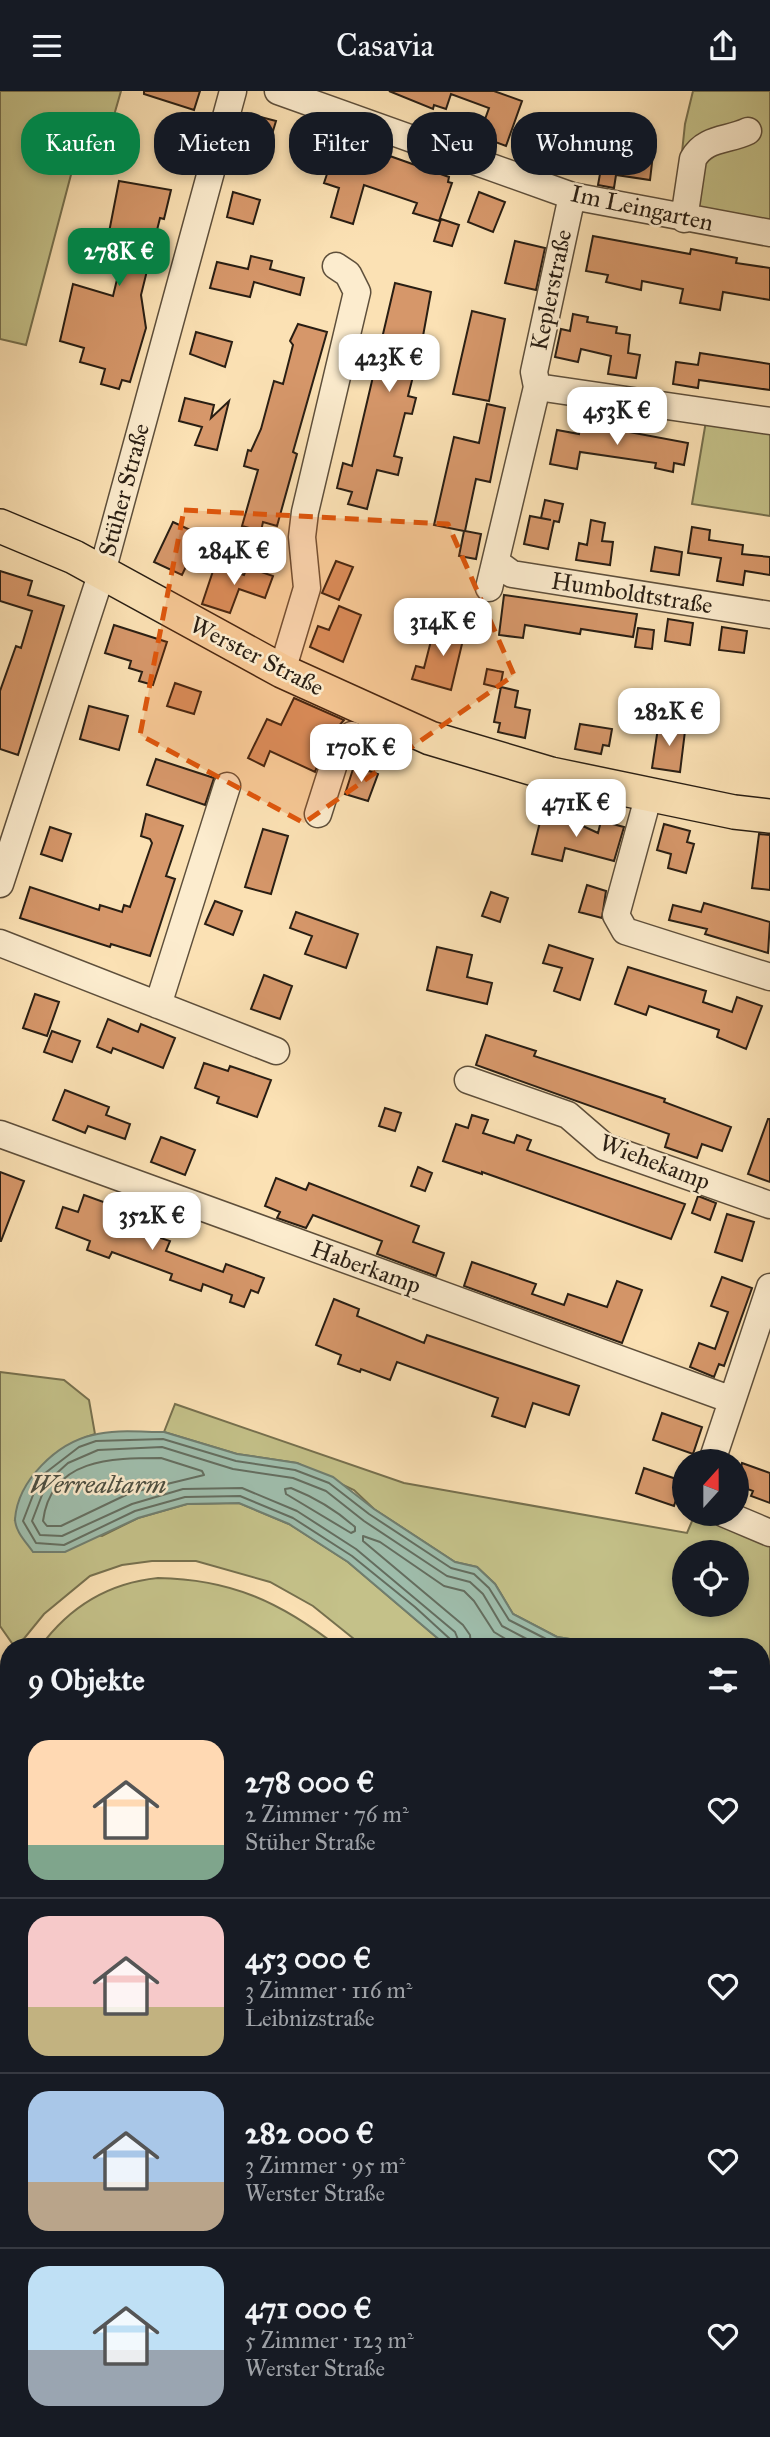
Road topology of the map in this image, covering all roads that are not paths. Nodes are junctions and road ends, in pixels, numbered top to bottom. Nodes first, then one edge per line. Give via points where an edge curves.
1 (233, 91) edge
2 (278, 91) edge
3 (748, 131) dead end
4 (572, 196) junction
5 (684, 219) junction
6 (770, 233) edge
7 (336, 266) dead end
8 (537, 387) junction
9 (770, 421) edge
10 (0, 526) edge
11 (497, 563) junction
12 (102, 572) junction
13 (489, 588) dead end
14 (770, 615) edge
15 (282, 671) junction
16 (352, 735) dead end
17 (228, 786) dead end
18 (649, 794) junction
19 (318, 814) dead end
20 (770, 816) edge
21 (1, 875) edge
22 (0, 943) edge
23 (770, 977) edge
24 (158, 1005) junction
25 (276, 1051) dead end
26 (468, 1080) dead end
27 (0, 1134) edge
28 (770, 1205) edge
29 (770, 1287) edge
30 (732, 1400) junction
31 (716, 1449) edge
32 (749, 1524) edge
33 (770, 1533) edge

1 - 12 street, Stüher Straße
2 - 4 street, Im Leingarten
3 - 5 street via 700,134
4 - 5 street, Im Leingarten
4 - 8 street, Keplerstraße via 534,372
5 - 6 street, Im Leingarten
7 - 15 street via 348,274 357,292 305,512 302,537 307,588
8 - 9 street
8 - 11 street, Keplerstraße
10 - 12 main road, Werster Straße via 33,537
11 - 13 street, Keplerstraße
11 - 14 street, Humboldtstraße via 512,574
12 - 15 main road, Werster Straße
12 - 21 street, Stüher Straße
15 - 18 main road, Werster Straße via 430,738 525,768
16 - 19 street via 338,751
17 - 24 street
18 - 20 main road, Werster Straße
18 - 23 street via 616,915 625,931
22 - 24 street
24 - 25 street
26 - 28 street, Wiehekamp via 568,1115 605,1147
27 - 30 street, Haberkamp
29 - 30 street
30 - 31 street
32 - 33 street

